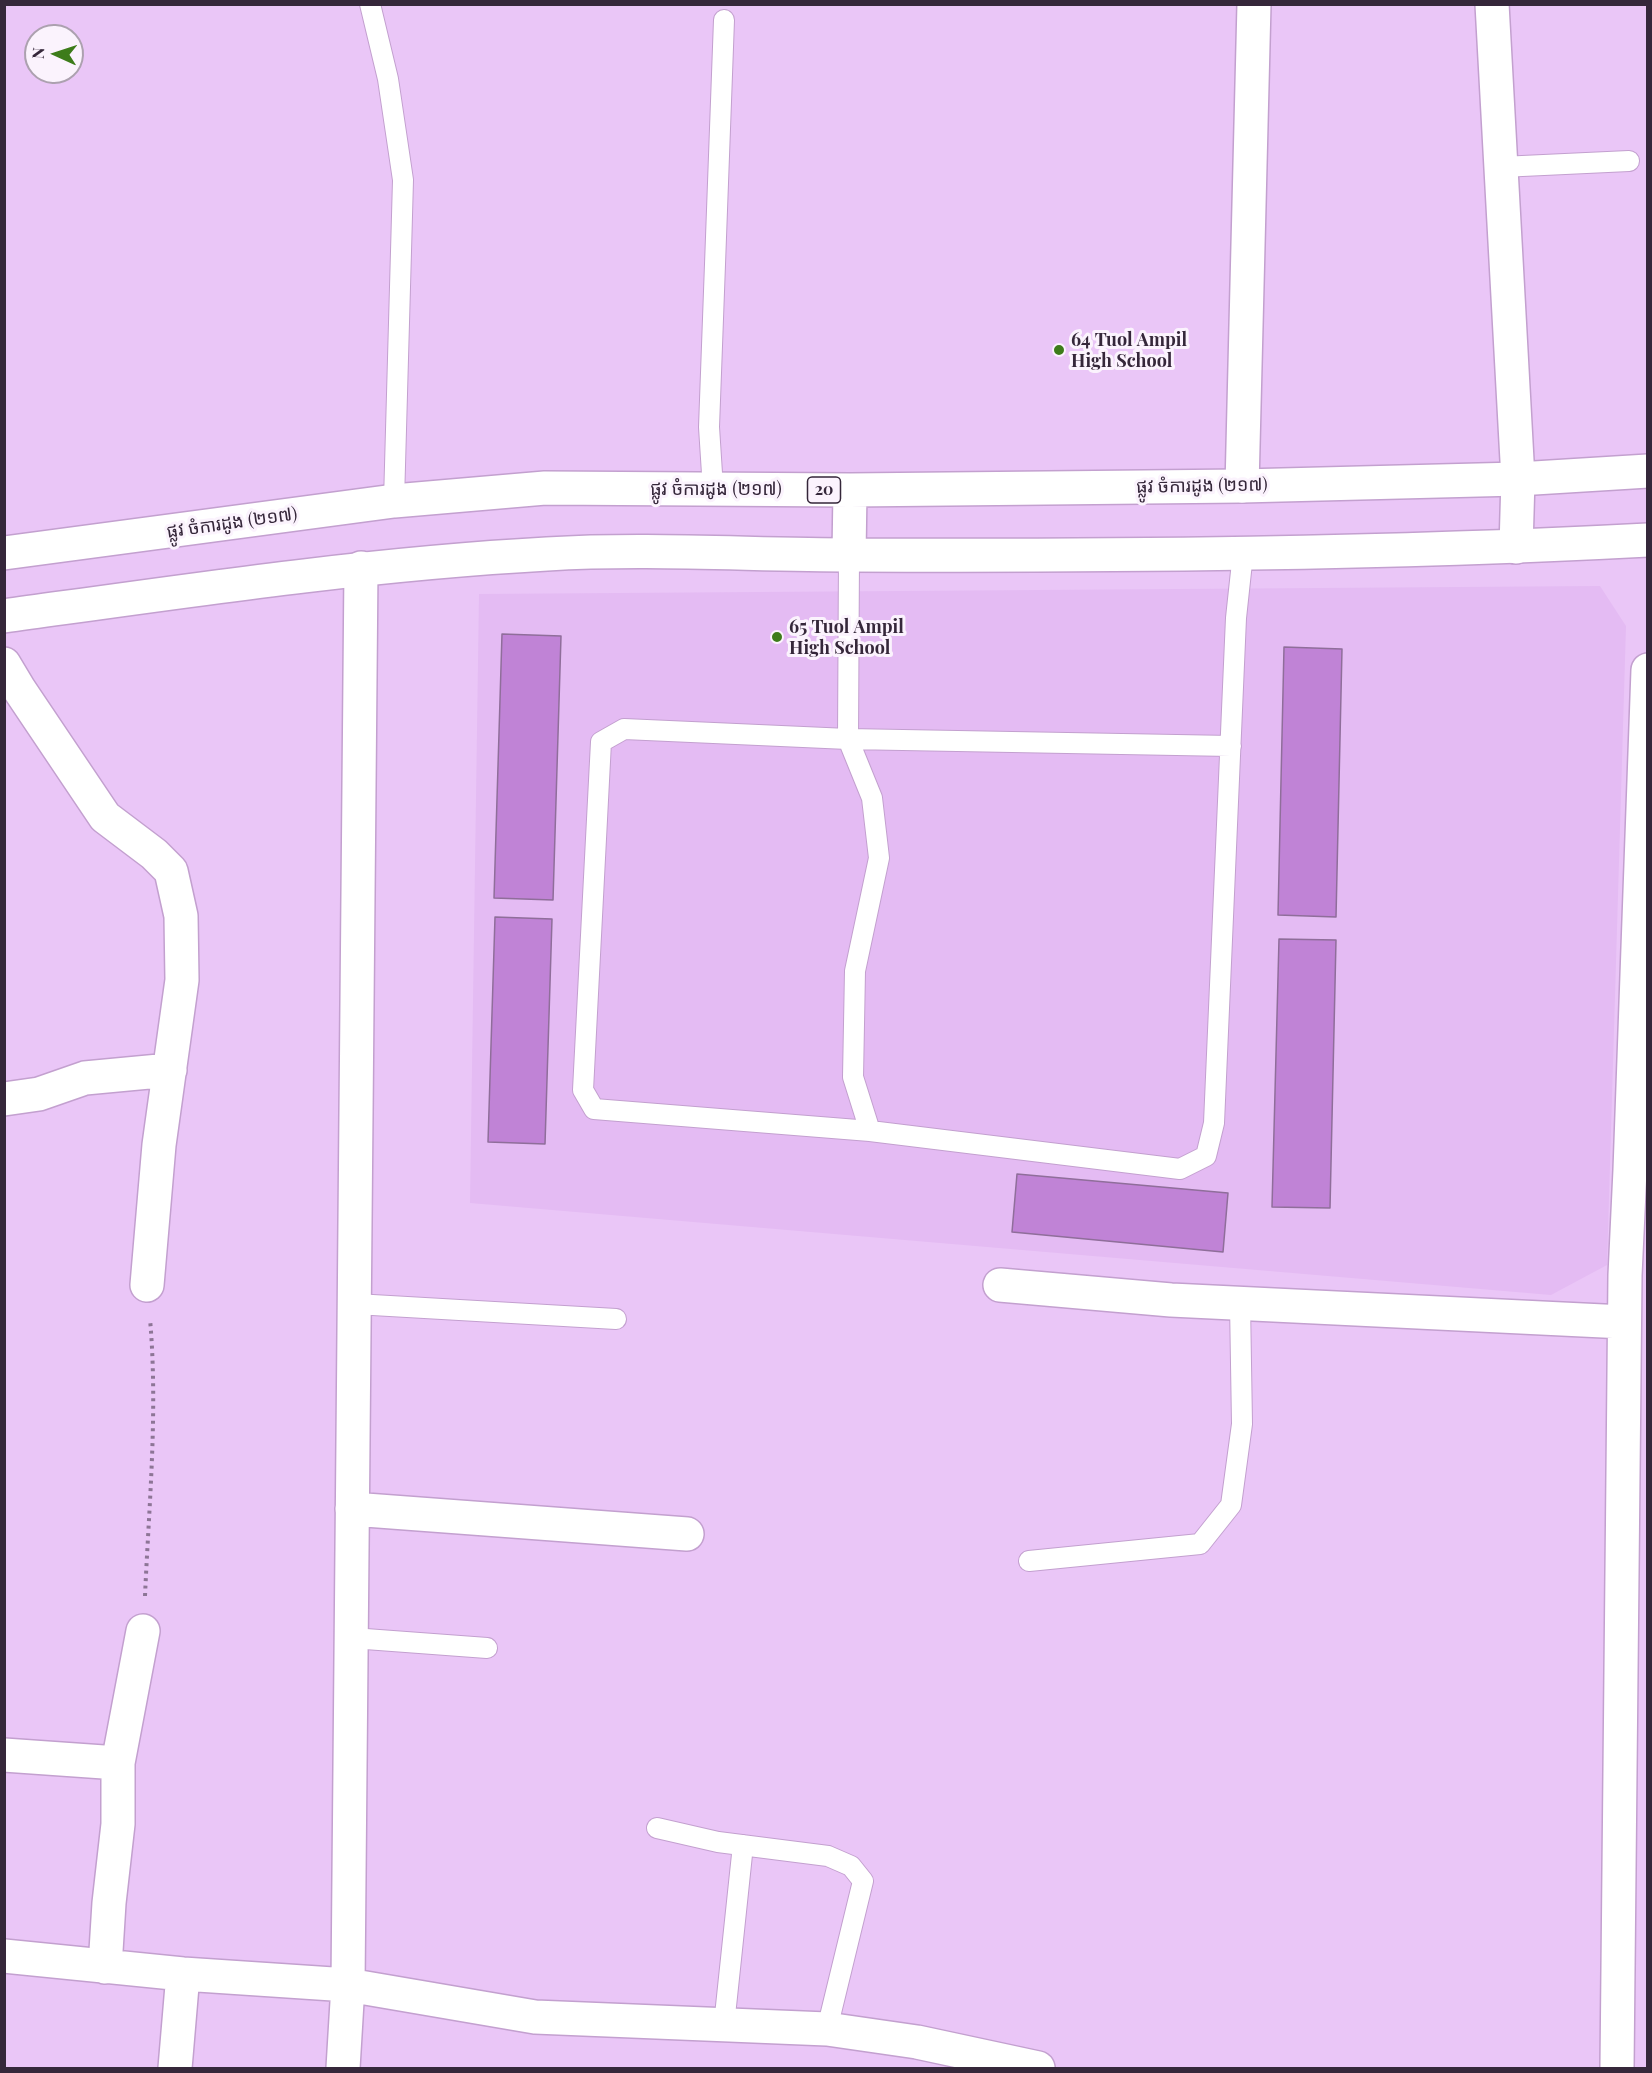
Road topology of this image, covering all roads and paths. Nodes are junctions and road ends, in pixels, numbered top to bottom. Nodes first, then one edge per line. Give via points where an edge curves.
1 (370, 4) edge
2 (1254, 4) edge
3 (1492, 4) edge
4 (724, 20) dead end
5 (1629, 161) dead end
6 (1501, 167) junction
7 (1647, 471) edge
8 (1518, 479) junction
9 (1242, 486) junction
10 (712, 489) junction
11 (850, 490) junction
12 (394, 501) junction
13 (1647, 540) edge
14 (1516, 547) junction
15 (4, 553) edge
16 (1243, 553) junction
17 (849, 555) junction
18 (361, 568) junction
19 (4, 616) edge
20 (4, 664) edge
21 (1647, 670) edge
22 (848, 739) junction
23 (1231, 746) junction
24 (170, 1070) junction
25 (4, 1099) edge
26 (870, 1131) junction
27 (1638, 1210) edge
28 (147, 1285) joint
29 (1000, 1285) dead end
30 (355, 1304) junction
31 (1240, 1304) junction
32 (616, 1319) dead end
33 (1624, 1322) junction
34 (1635, 1431) edge
35 (352, 1509) junction
36 (687, 1534) dead end
37 (1029, 1561) dead end
38 (143, 1631) joint
39 (352, 1638) junction
40 (487, 1648) dead end
41 (4, 1755) edge
42 (118, 1763) junction
43 (657, 1828) dead end
44 (743, 1845) junction
45 (4, 1956) edge
46 (105, 1967) junction
47 (183, 1974) junction
48 (348, 1985) junction
49 (724, 2025) junction
50 (827, 2029) junction
51 (175, 2068) edge
52 (343, 2068) edge
53 (1038, 2068) edge
54 (1617, 2068) edge

1 - 12 lane via 388,79 403,180
2 - 9 street
3 - 6 street
4 - 10 lane via 709,427
5 - 6 lane
6 - 8 street
7 - 8 street, ផ្លូវ ចំការដូង (២១៧) / 20
8 - 9 street, ផ្លូវ ចំការដូង (២១៧) / 20
8 - 14 street
9 - 11 street, ផ្លូវ ចំការដូង (២១៧) / 20
10 - 11 street, ផ្លូវ ចំការដូង (២១៧) / 20
10 - 12 street, ផ្លូវ ចំការដូង (២១៧) / 20 via 545,488
11 - 17 street
12 - 15 street, ផ្លូវ ចំការដូង (២១៧) / 20
13 - 14 street
14 - 16 street
16 - 17 street
16 - 23 lane
17 - 18 street via 550,553
17 - 22 lane
18 - 19 street
18 - 30 street
20 - 24 street via 105,817 171,871 181,916 182,980
21 - 27 street
22 - 23 lane
22 - 26 lane via 872,798 879,858 855,971 853,1077
22 - 26 lane via 624,729 601,742 583,1090 594,1109
23 - 26 lane via 1214,1123 1206,1156 1180,1169
24 - 25 street via 85,1078 39,1094
24 - 28 street via 159,1144
27 - 33 street
28 - 38 path via 153,1349 153,1434
29 - 31 street
30 - 32 lane
30 - 35 street
31 - 33 street
31 - 37 lane via 1242,1424 1231,1505 1200,1544
33 - 34 street
34 - 54 street
35 - 36 street
35 - 39 street
38 - 42 street
39 - 40 lane
39 - 48 street
41 - 42 street
42 - 46 street via 118,1824
43 - 44 lane
44 - 49 lane
44 - 50 lane via 828,1856 851,1866 862,1881
45 - 46 street
46 - 47 street
47 - 48 street
47 - 51 street
48 - 49 street via 535,2017
48 - 52 street
49 - 50 street
50 - 53 street via 917,2042

